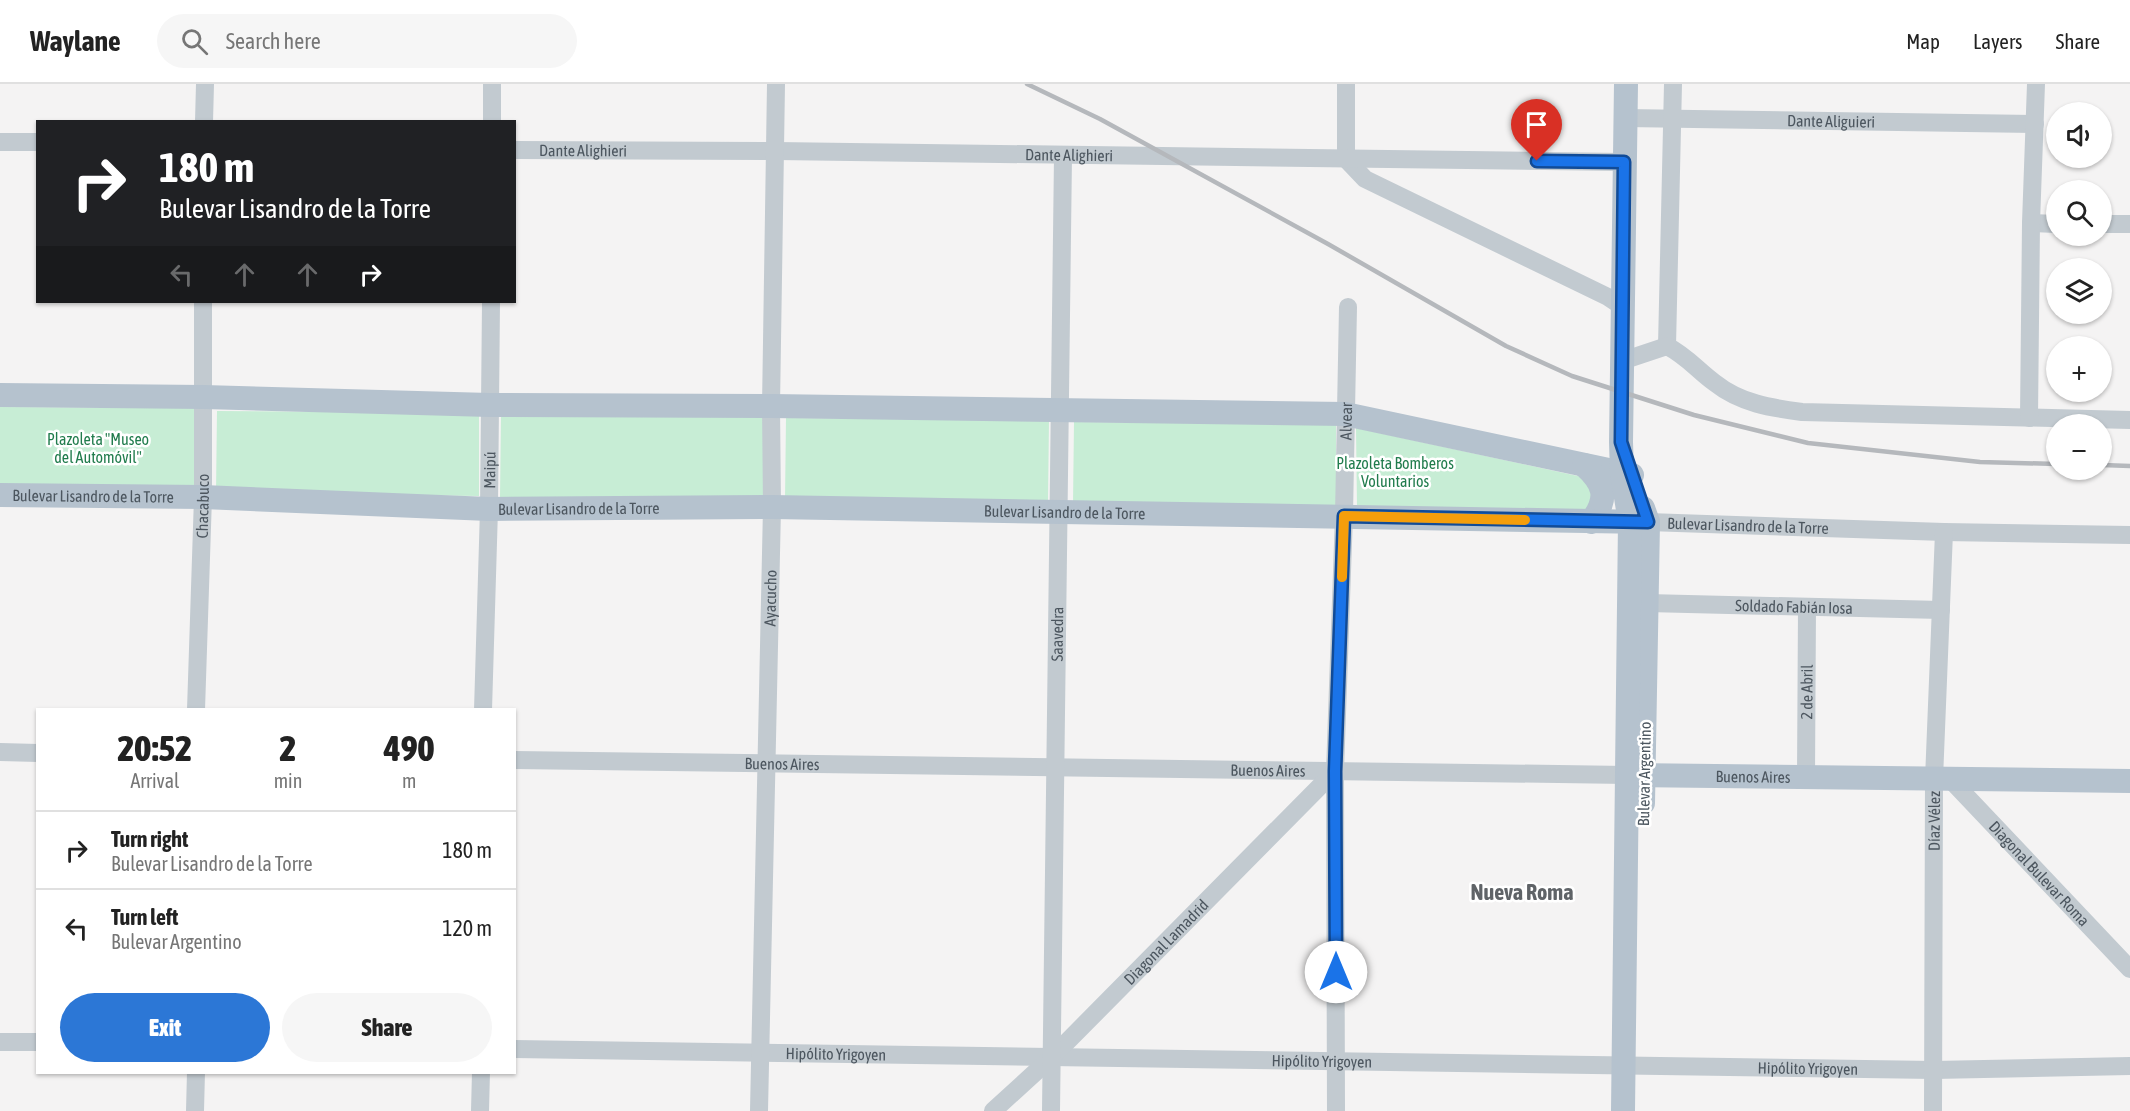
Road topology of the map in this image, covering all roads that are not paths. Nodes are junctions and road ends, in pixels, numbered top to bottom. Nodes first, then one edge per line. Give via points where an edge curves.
1 (205, 84) edge
2 (492, 84) edge
3 (776, 84) edge
4 (1346, 84) edge
5 (1626, 84) edge
6 (1673, 84) edge
7 (2036, 84) edge
8 (1625, 118) junction
9 (1672, 119) junction
10 (204, 120) edge
11 (492, 120) edge
12 (2035, 124) junction
13 (0, 142) edge
14 (36, 142) edge
15 (516, 150) edge
16 (776, 151) junction
17 (1063, 156) junction
18 (1346, 159) junction
19 (1624, 162) junction
20 (2031, 223) junction
21 (2046, 224) edge
22 (2112, 224) edge
23 (2130, 225) edge
24 (203, 303) edge
25 (491, 303) edge
26 (1623, 307) junction
27 (1348, 308) dead end
28 (1667, 346) junction
29 (1622, 361) junction
30 (0, 395) edge
31 (204, 397) junction
32 (490, 405) junction
33 (771, 406) junction
34 (1060, 410) junction
35 (1345, 414) junction
36 (2029, 418) junction
37 (2130, 420) edge
38 (1584, 465) junction
39 (1627, 474) junction
40 (0, 495) edge
41 (203, 497) junction
42 (772, 507) junction
43 (489, 509) junction
44 (1059, 511) junction
45 (1344, 516) junction
46 (1592, 522) junction
47 (1639, 522) junction
48 (1944, 532) junction
49 (2130, 535) edge
50 (1647, 603) junction
51 (1807, 608) junction
52 (1941, 610) junction
53 (196, 708) edge
54 (483, 708) edge
55 (0, 752) edge
56 (36, 753) edge
57 (516, 760) edge
58 (766, 763) junction
59 (1055, 767) junction
60 (1335, 771) junction
61 (1635, 775) junction
62 (1806, 776) junction
63 (1942, 779) junction
64 (2130, 781) edge
65 (2130, 969) edge
66 (0, 1042) edge
67 (36, 1042) edge
68 (516, 1049) edge
69 (762, 1053) junction
70 (1052, 1057) junction
71 (1337, 1061) junction
72 (1631, 1066) junction
73 (2130, 1066) edge
74 (1934, 1070) junction
75 (195, 1074) edge
76 (481, 1074) edge
77 (195, 1111) edge
78 (480, 1111) edge
79 (759, 1111) edge
80 (993, 1111) edge
81 (1051, 1111) edge
82 (1336, 1111) edge
83 (1623, 1111) edge
84 (1638, 1111) edge
85 (1933, 1111) edge

1 - 10 street
2 - 11 street
3 - 16 street, Ayacucho
4 - 18 street
5 - 8 main road, Bulevar Argentino
6 - 9 street
7 - 12 street
8 - 9 street, Dante Aliguieri
8 - 19 main road, Bulevar Argentino
9 - 12 street, Dante Aliguieri
9 - 28 street
12 - 20 street
13 - 14 street
15 - 16 street, Dante Alighieri
16 - 17 street, Dante Alighieri
16 - 33 street, Ayacucho
17 - 18 street, Dante Alighieri
17 - 34 street, Saavedra
18 - 19 street, Dante Alighieri
18 - 26 street via 1365,179
19 - 26 main road, Bulevar Argentino
20 - 21 street
20 - 36 street
22 - 23 street
24 - 31 street, Chacabuco
25 - 32 street, Maipú
26 - 29 main road, Bulevar Argentino
27 - 35 street, Alvear
28 - 29 street
28 - 36 street via 1683,354 1732,395 1768,408
29 - 39 main road, Bulevar Argentino via 1621,442
30 - 31 main road
31 - 32 main road
31 - 41 street, Chacabuco
32 - 33 main road
32 - 43 street, Maipú
33 - 34 main road
33 - 42 street, Ayacucho
34 - 35 main road
34 - 44 street, Saavedra
35 - 38 main road
35 - 45 street, Alvear
36 - 37 street
38 - 39 main road
38 - 46 main road via 1598,478 1603,496
39 - 47 main road, Bulevar Argentino
40 - 41 main road, Bulevar Lisandro de la Torre
41 - 43 main road, Bulevar Lisandro de la Torre
41 - 53 street, Chacabuco
42 - 43 main road, Bulevar Lisandro de la Torre
42 - 44 main road, Bulevar Lisandro de la Torre
42 - 58 street, Ayacucho
43 - 54 street, Maipú
44 - 45 main road, Bulevar Lisandro de la Torre
44 - 59 street, Saavedra
45 - 46 main road, Bulevar Lisandro de la Torre
45 - 60 street, Alvear
46 - 47 main road, Bulevar Lisandro de la Torre
47 - 48 street, Bulevar Lisandro de la Torre
47 - 50 main road, Bulevar Argentino
47 - 61 main road, Bulevar Argentino
48 - 49 street, Bulevar Lisandro de la Torre
48 - 52 street, Díaz Vélez
50 - 51 street, Soldado Fabián Iosa
50 - 61 main road, Bulevar Argentino
51 - 52 street, Soldado Fabián Iosa
51 - 62 street, 2 de Abril
52 - 63 street, Díaz Vélez
55 - 56 street
57 - 58 street, Buenos Aires
58 - 59 street, Buenos Aires
58 - 69 street, Ayacucho
59 - 60 street, Buenos Aires
59 - 70 street, Saavedra
60 - 61 street, Buenos Aires
60 - 70 street, Diagonal Lamadrid
60 - 71 street, Alvear
61 - 62 main road, Buenos Aires
61 - 72 main road, Bulevar Argentino
62 - 63 main road, Buenos Aires
63 - 64 main road, Buenos Aires
63 - 65 street, Diagonal Bulevar Roma
63 - 74 street, Díaz Vélez
66 - 67 street
68 - 69 street, Hipólito Yrigoyen
69 - 70 street, Hipólito Yrigoyen
69 - 79 street, Ayacucho
70 - 71 street, Hipólito Yrigoyen
70 - 80 street, Diagonal Lamadrid
70 - 81 street, Saavedra
71 - 72 street, Hipólito Yrigoyen
71 - 82 street, Alvear
72 - 74 street, Hipólito Yrigoyen
72 - 83 main road, Bulevar Argentino
72 - 84 main road, Bulevar Argentino
73 - 74 street, Hipólito Yrigoyen
74 - 85 street, Díaz Vélez
75 - 77 street
76 - 78 street

